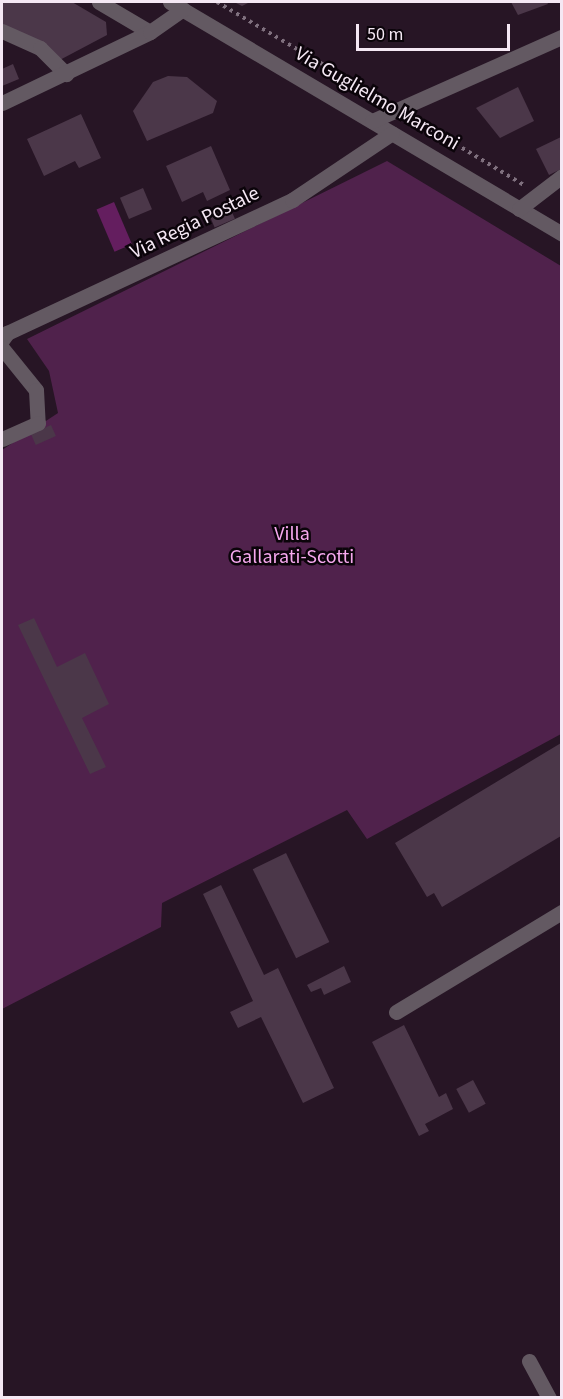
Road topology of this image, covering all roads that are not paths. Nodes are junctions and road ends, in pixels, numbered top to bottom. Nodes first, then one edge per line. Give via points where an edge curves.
1 (99, 2) edge
2 (176, 5) edge
3 (2, 31) edge
4 (150, 32) junction
5 (561, 37) edge
6 (66, 74) junction
7 (2, 103) edge
8 (372, 121) junction
9 (392, 133) junction
10 (561, 176) edge
11 (519, 209) junction
12 (561, 234) edge
13 (3, 334) edge
14 (2, 348) edge
15 (2, 439) edge
16 (561, 912) edge
17 (396, 1012) dead end
18 (529, 1360) dead end
19 (549, 1398) edge

1 - 4 street
2 - 4 street
2 - 8 street, Via Guglielmo Marconi
3 - 6 street via 40,48
4 - 6 street
5 - 8 street
6 - 7 street
8 - 9 street, Via Guglielmo Marconi
9 - 11 street, Via Guglielmo Marconi
9 - 13 street, Via Regia Postale via 292,200
10 - 11 street
11 - 12 street, Via Guglielmo Marconi
14 - 15 street via 36,390 38,423
16 - 17 street
18 - 19 street

